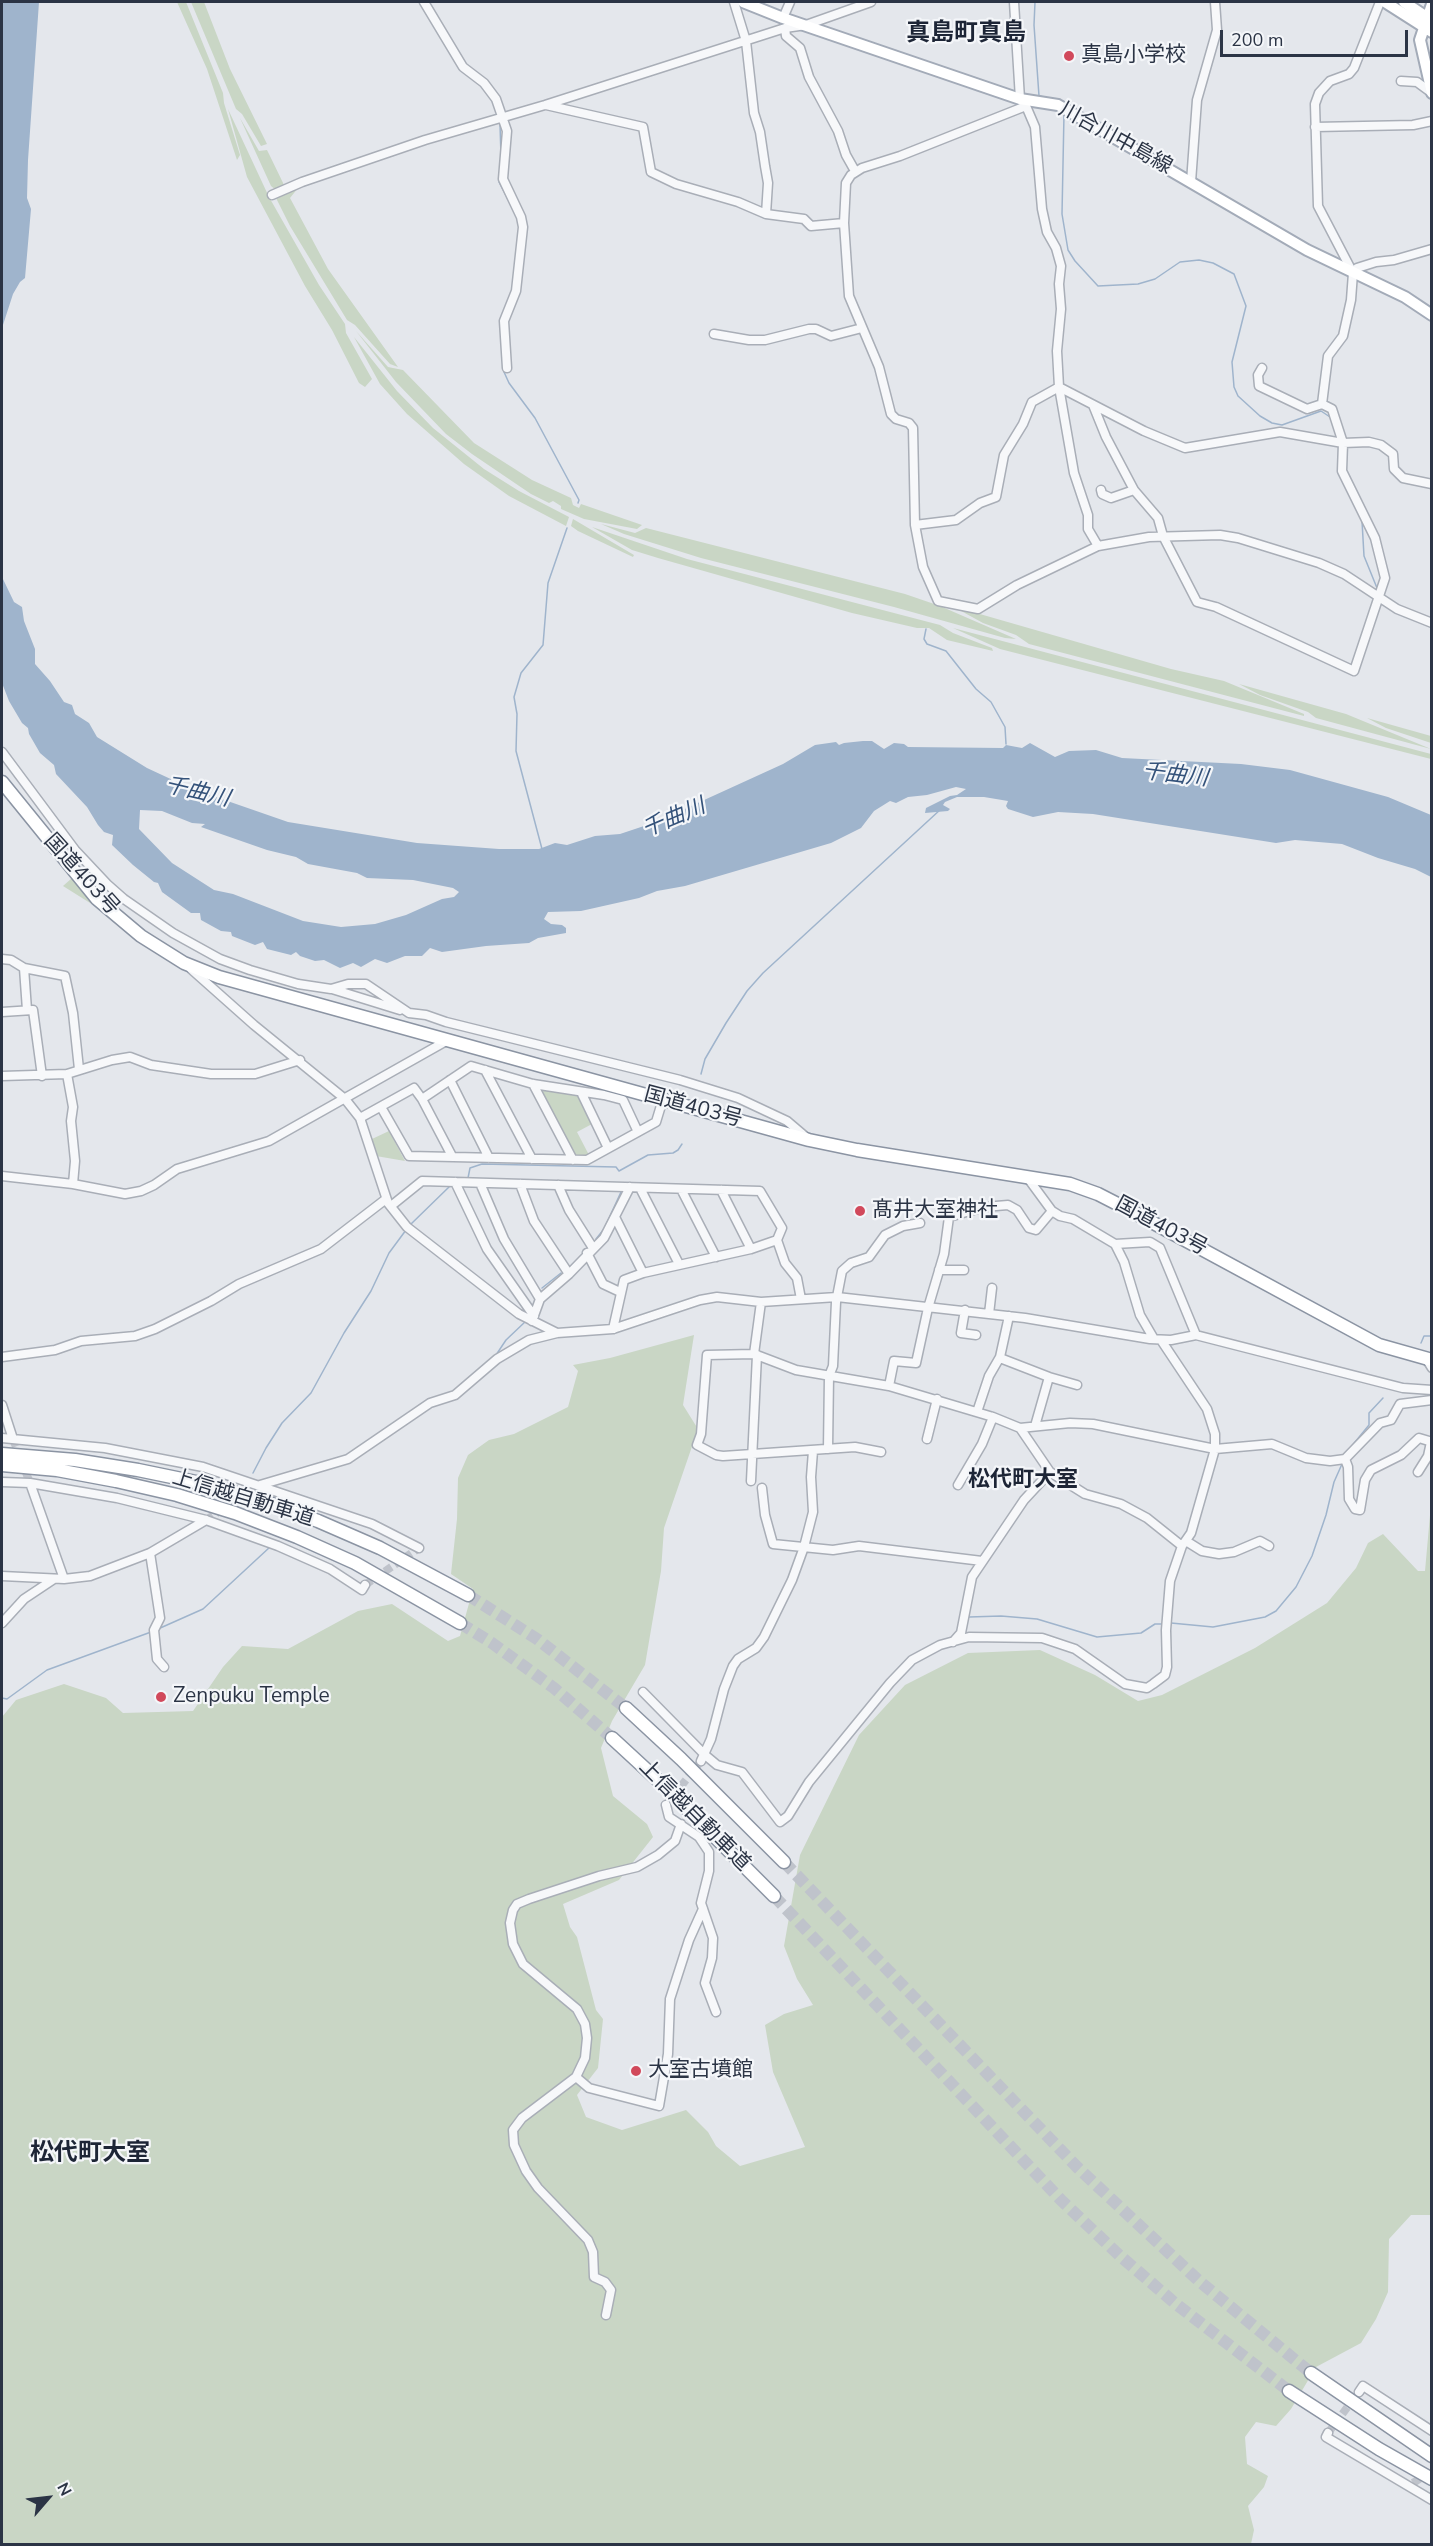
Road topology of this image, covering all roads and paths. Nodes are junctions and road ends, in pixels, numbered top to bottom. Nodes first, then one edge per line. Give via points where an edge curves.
1 (424, 2) edge
2 (734, 2) edge
3 (743, 2) edge
4 (790, 2) edge
5 (871, 2) edge
6 (1014, 2) edge
7 (1215, 2) edge
8 (1380, 2) edge
9 (1385, 2) edge
10 (1404, 2) edge
11 (1431, 4) edge
12 (784, 23) junction
13 (1429, 24) edge
14 (806, 25) junction
15 (746, 41) junction
16 (1401, 81) dead end
17 (1431, 93) edge
18 (1023, 103) junction
19 (545, 105) junction
20 (503, 117) junction
21 (1431, 121) edge
22 (1316, 127) junction
23 (855, 171) junction
24 (1191, 182) junction
25 (272, 195) dead end
26 (766, 214) junction
27 (844, 223) junction
28 (1431, 249) edge
29 (1353, 273) junction
30 (1431, 315) edge
31 (862, 328) junction
32 (714, 334) dead end
33 (507, 368) dead end
34 (1257, 372) dead end
35 (1059, 387) junction
36 (1322, 404) junction
37 (1094, 405) junction
38 (1343, 443) junction
39 (1431, 484) edge
40 (1101, 490) dead end
41 (1134, 490) junction
42 (915, 525) junction
43 (1163, 536) junction
44 (1098, 546) junction
45 (1378, 596) junction
46 (1431, 623) edge
47 (2, 752) edge
48 (2, 782) edge
49 (2, 959) edge
50 (184, 963) junction
51 (24, 968) junction
52 (324, 987) junction
53 (313, 1003) junction
54 (27, 1010) junction
55 (2, 1012) edge
56 (409, 1013) junction
57 (449, 1040) junction
58 (300, 1060) junction
59 (79, 1070) junction
60 (485, 1070) junction
61 (67, 1074) junction
62 (2, 1076) edge
63 (42, 1076) junction
64 (450, 1080) junction
65 (533, 1084) junction
66 (581, 1092) junction
67 (345, 1099) junction
68 (422, 1099) junction
69 (663, 1099) junction
70 (381, 1107) junction
71 (360, 1118) junction
72 (639, 1132) junction
73 (809, 1140) junction
74 (608, 1148) junction
75 (452, 1156) junction
76 (489, 1158) junction
77 (532, 1159) junction
78 (573, 1160) junction
79 (2, 1176) edge
80 (1027, 1177) junction
81 (455, 1182) junction
82 (480, 1183) junction
83 (73, 1184) junction
84 (520, 1184) junction
85 (558, 1185) junction
86 (630, 1187) junction
87 (640, 1188) junction
88 (681, 1189) junction
89 (721, 1190) junction
90 (389, 1202) junction
91 (1052, 1210) junction
92 (615, 1217) junction
93 (920, 1223) dead end
94 (777, 1240) junction
95 (1115, 1244) junction
96 (751, 1249) junction
97 (590, 1251) junction
98 (716, 1257) junction
99 (679, 1264) junction
100 (939, 1270) junction
101 (964, 1270) dead end
102 (643, 1273) junction
103 (569, 1274) junction
104 (992, 1288) dead end
105 (620, 1292) junction
106 (837, 1297) junction
107 (540, 1299) junction
108 (801, 1299) junction
109 (761, 1302) junction
110 (928, 1308) junction
111 (965, 1310) junction
112 (989, 1314) junction
113 (1009, 1316) junction
114 (533, 1319) junction
115 (612, 1329) junction
116 (557, 1333) junction
117 (976, 1335) dead end
118 (1196, 1335) junction
119 (1157, 1340) junction
120 (755, 1355) junction
121 (2, 1357) edge
122 (1000, 1358) junction
123 (1430, 1363) edge
124 (829, 1376) junction
125 (1049, 1377) junction
126 (1077, 1385) dead end
127 (889, 1386) junction
128 (1431, 1390) edge
129 (937, 1399) junction
130 (1431, 1400) edge
131 (2, 1405) edge
132 (977, 1412) junction
133 (993, 1417) junction
134 (1035, 1426) junction
135 (1020, 1428) junction
136 (2, 1438) edge
137 (13, 1438) junction
138 (927, 1439) dead end
139 (1431, 1442) edge
140 (828, 1449) junction
141 (1215, 1449) junction
142 (813, 1451) junction
143 (881, 1452) dead end
144 (2, 1454) edge
145 (751, 1454) junction
146 (1345, 1459) junction
147 (2, 1465) edge
148 (1050, 1472) junction
149 (1418, 1472) dead end
150 (751, 1481) dead end
151 (2, 1482) edge
152 (30, 1483) junction
153 (261, 1485) junction
154 (958, 1485) dead end
155 (762, 1488) dead end
156 (206, 1520) junction
157 (1184, 1543) junction
158 (1269, 1545) dead end
159 (804, 1547) junction
160 (418, 1548) dead end
161 (150, 1552) junction
162 (982, 1561) junction
163 (2, 1576) edge
164 (59, 1579) junction
165 (365, 1585) dead end
166 (468, 1595) tunnel mouth
167 (2, 1623) edge
168 (460, 1623) tunnel mouth
169 (953, 1642) junction
170 (164, 1667) dead end
171 (643, 1692) dead end
172 (626, 1708) tunnel mouth
173 (612, 1738) tunnel mouth
174 (703, 1758) junction
175 (666, 1805) dead end
176 (681, 1824) junction
177 (784, 1862) tunnel mouth
178 (774, 1896) tunnel mouth
179 (703, 1909) junction
180 (716, 2012) dead end
181 (576, 2077) junction
182 (606, 2314) dead end
183 (1311, 2373) tunnel mouth
184 (1289, 2391) tunnel mouth
185 (1359, 2392) dead end
186 (1431, 2431) edge
187 (1328, 2433) dead end
188 (1431, 2456) edge
189 (1431, 2479) edge
190 (1431, 2500) edge

1 - 20 street via 463,67 484,83
2 - 15 street
3 - 12 main road, 川合川中島線
4 - 12 street
5 - 14 street
6 - 18 street
7 - 24 street via 1217,30 1197,100
8 - 22 street via 1354,68 1330,81 1319,93 1315,104
9 - 13 main road
10 - 13 main road
11 - 13 main road
12 - 14 main road, 川合川中島線
12 - 15 street
12 - 23 street via 786,36 800,48 809,77
13 - 17 main road via 1420,40
14 - 18 main road, 川合川中島線
15 - 19 street
15 - 26 street via 754,113 768,183
16 - 17 street via 1417,82
18 - 23 street
18 - 24 main road, 川合川中島線 via 1058,105
18 - 35 street via 1035,127 1042,208 1061,267
19 - 20 street
19 - 26 street via 643,127 651,172
20 - 25 street via 425,140
20 - 33 street via 507,130 503,179 523,227 516,291 504,321
21 - 22 street via 1413,125
22 - 29 street via 1318,206
23 - 27 street via 846,183
24 - 29 main road, 川合川中島線
26 - 27 street via 804,219 811,226
27 - 31 street via 849,296
28 - 29 street via 1376,262
29 - 30 main road, 川合川中島線 via 1405,297
29 - 36 street via 1343,336 1328,356
31 - 32 street via 831,336 816,329 802,330 765,340
31 - 42 street via 879,367 891,414 913,428
34 - 36 street via 1259,386 1307,409
35 - 37 street
35 - 42 street via 1032,402 1004,455 996,497 956,520
35 - 44 street via 1072,464 1088,515 1088,529
36 - 38 street via 1332,409
37 - 38 street via 1185,448 1280,432
37 - 41 street
38 - 39 street via 1381,445 1393,454 1394,469 1403,478
38 - 45 street via 1342,471 1370,526 1384,567 1385,578
40 - 41 street via 1111,498
41 - 43 street via 1158,518
42 - 44 street via 923,567 938,601 978,609 1017,585
43 - 44 street
43 - 45 street via 1238,538 1319,563
43 - 45 street via 1197,602 1354,671
45 - 46 street via 1396,609
47 - 52 street via 75,850 124,899 173,933 220,958 298,984
48 - 50 highway, 国道403号 via 97,899 141,936
49 - 51 street
50 - 53 highway, 国道403号 via 219,977
50 - 58 street
51 - 54 street
51 - 59 street via 65,976
52 - 53 street
52 - 56 street
52 - 56 street via 366,984
53 - 57 highway, 国道403号
54 - 55 street
54 - 63 street via 33,1010
56 - 73 street via 738,1098 787,1121
57 - 67 street
57 - 69 highway, 国道403号
58 - 59 street via 255,1074 181,1071 130,1057
58 - 67 street
59 - 61 street
60 - 64 street via 471,1066
60 - 65 street
60 - 77 street
61 - 63 street
61 - 83 street via 74,1107
62 - 63 street
64 - 68 street
64 - 76 street
65 - 66 street
65 - 78 street
66 - 72 street via 623,1100
66 - 74 street
67 - 71 street
67 - 83 street via 269,1141 177,1169 141,1191 125,1194
68 - 70 street via 414,1088
68 - 75 street
69 - 72 street via 656,1122
69 - 73 highway, 国道403号
70 - 71 street
70 - 75 street via 409,1156
71 - 90 street
72 - 74 street
73 - 80 highway, 国道403号
74 - 78 street via 587,1160
75 - 76 street
76 - 77 street
77 - 78 street
79 - 83 street
80 - 91 street
80 - 123 highway, 国道403号 via 1070,1184 1098,1194 1379,1345
81 - 82 street
81 - 90 street via 422,1181
81 - 114 street via 487,1249
82 - 84 street
82 - 107 street via 504,1239
84 - 85 street
84 - 103 street via 534,1221
85 - 86 street
85 - 97 street
86 - 87 street
86 - 92 street
87 - 88 street
87 - 99 street
88 - 89 street
88 - 98 street
89 - 94 street via 760,1191 782,1228
89 - 96 street
90 - 114 street via 407,1227 519,1314
90 - 121 street via 321,1250 239,1284 155,1329 135,1336 81,1341 54,1350
91 - 95 street
91 - 100 street via 1036,1230 1029,1228 1017,1210 1008,1205 949,1217
92 - 97 street via 604,1238
92 - 102 street
93 - 106 street via 885,1234 869,1257 851,1263 843,1271
94 - 96 street
94 - 108 street via 785,1263 797,1278
95 - 118 street via 1150,1242 1160,1248
95 - 119 street via 1140,1315
96 - 98 street
97 - 103 street
97 - 105 street via 603,1284
98 - 99 street
99 - 102 street
100 - 101 street
100 - 110 street
102 - 105 street via 624,1280
103 - 107 street
104 - 112 street
105 - 115 street
106 - 108 street
106 - 110 street
106 - 124 street
107 - 114 street
108 - 109 street
109 - 115 street via 717,1297 700,1300
109 - 120 street
110 - 111 street
110 - 127 street via 916,1363 894,1361
111 - 112 street
111 - 117 street via 961,1333
112 - 113 street
113 - 119 street
113 - 122 street
114 - 116 street
115 - 116 street
116 - 153 street via 516,1347 456,1395 430,1402 348,1459
118 - 119 street
118 - 128 street via 1403,1388
119 - 141 street via 1207,1409 1213,1421
120 - 124 street via 796,1370
120 - 145 street
120 - 145 street via 707,1355 702,1434 697,1445 716,1455
122 - 125 street
122 - 132 street via 989,1376
124 - 127 street
124 - 140 street
125 - 126 street
125 - 134 street
127 - 129 street
129 - 132 street
129 - 138 street
130 - 146 street via 1400,1404 1391,1420 1380,1423
131 - 137 street
132 - 133 street
133 - 135 street
133 - 154 street
134 - 135 street
134 - 141 street via 1093,1424
135 - 148 street
136 - 137 street
137 - 153 street via 116,1450 203,1467
139 - 146 street via 1419,1438 1401,1455 1371,1470 1365,1480 1360,1510 1349,1499
139 - 149 street
140 - 142 street
140 - 143 street via 855,1447
141 - 146 street via 1272,1444 1317,1461
141 - 157 street via 1191,1533
142 - 145 street
142 - 159 street via 813,1512
144 - 166 highway, 上信越自動車道 via 107,1464 231,1491 350,1534
145 - 150 street
147 - 168 highway, 上信越自動車道 via 116,1481 235,1513 355,1563
148 - 157 street via 1085,1494 1121,1504
148 - 162 street via 1024,1500
151 - 152 street
152 - 156 street
152 - 164 street
153 - 160 street via 372,1524
155 - 159 street via 773,1544
156 - 161 street
156 - 165 street via 330,1569 362,1590
157 - 158 street via 1219,1554 1260,1541
157 - 169 street via 1170,1581 1165,1675 1147,1688 1125,1684 1075,1649 1042,1638 989,1636
159 - 162 street via 833,1550 859,1546
159 - 174 street via 764,1637 733,1666
161 - 164 street via 90,1576
161 - 170 street via 160,1618 154,1630 157,1659
162 - 169 street via 972,1577 961,1633
163 - 164 street
164 - 167 street via 24,1599
169 - 174 street via 912,1660 780,1822 742,1772
171 - 174 street
172 - 177 highway, 上信越自動車道
173 - 178 highway, 上信越自動車道
175 - 176 street via 669,1817
176 - 179 street via 699,1837 709,1852
176 - 181 street via 675,1841 637,1867 528,1899 513,1910 513,1944 523,1964 577,2009 585,2024 585,2058
179 - 180 street via 713,1949 705,1983
179 - 181 street via 670,1999 668,2054 659,2106 594,2090
181 - 182 street via 522,2118 513,2130 514,2145 538,2188 588,2240 594,2277 611,2290
183 - 188 highway
184 - 189 highway
185 - 186 street via 1363,2386
187 - 190 street via 1326,2437

